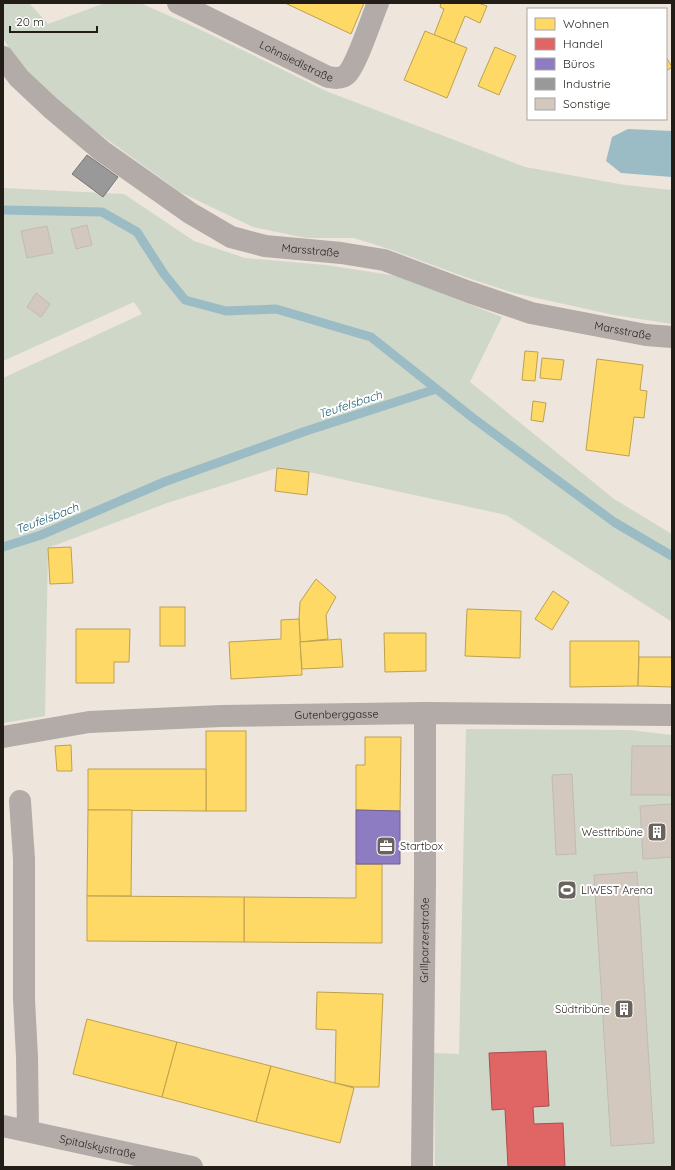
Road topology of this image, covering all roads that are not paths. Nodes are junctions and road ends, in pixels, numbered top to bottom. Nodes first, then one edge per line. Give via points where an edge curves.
1 (178, 3) edge
2 (378, 3) edge
3 (3, 57) edge
4 (672, 337) edge
5 (424, 713) junction
6 (672, 715) edge
7 (3, 737) edge
8 (20, 801) dead end
9 (3, 1126) edge
10 (28, 1131) junction
11 (192, 1167) edge
12 (422, 1167) edge

1 - 2 street, Lohnsiedlstraße via 328,77 339,78 346,75 355,61
3 - 4 street, Marsstraße via 19,78 102,151 190,213 230,237 265,246 384,260 531,313 646,335
5 - 6 street, Gutenberggasse
5 - 7 street, Gutenberggasse via 221,716 89,722
5 - 12 street, Grillparzerstraße
8 - 10 street via 24,859 24,999
9 - 10 street, Spitalskystraße
10 - 11 street, Spitalskystraße

